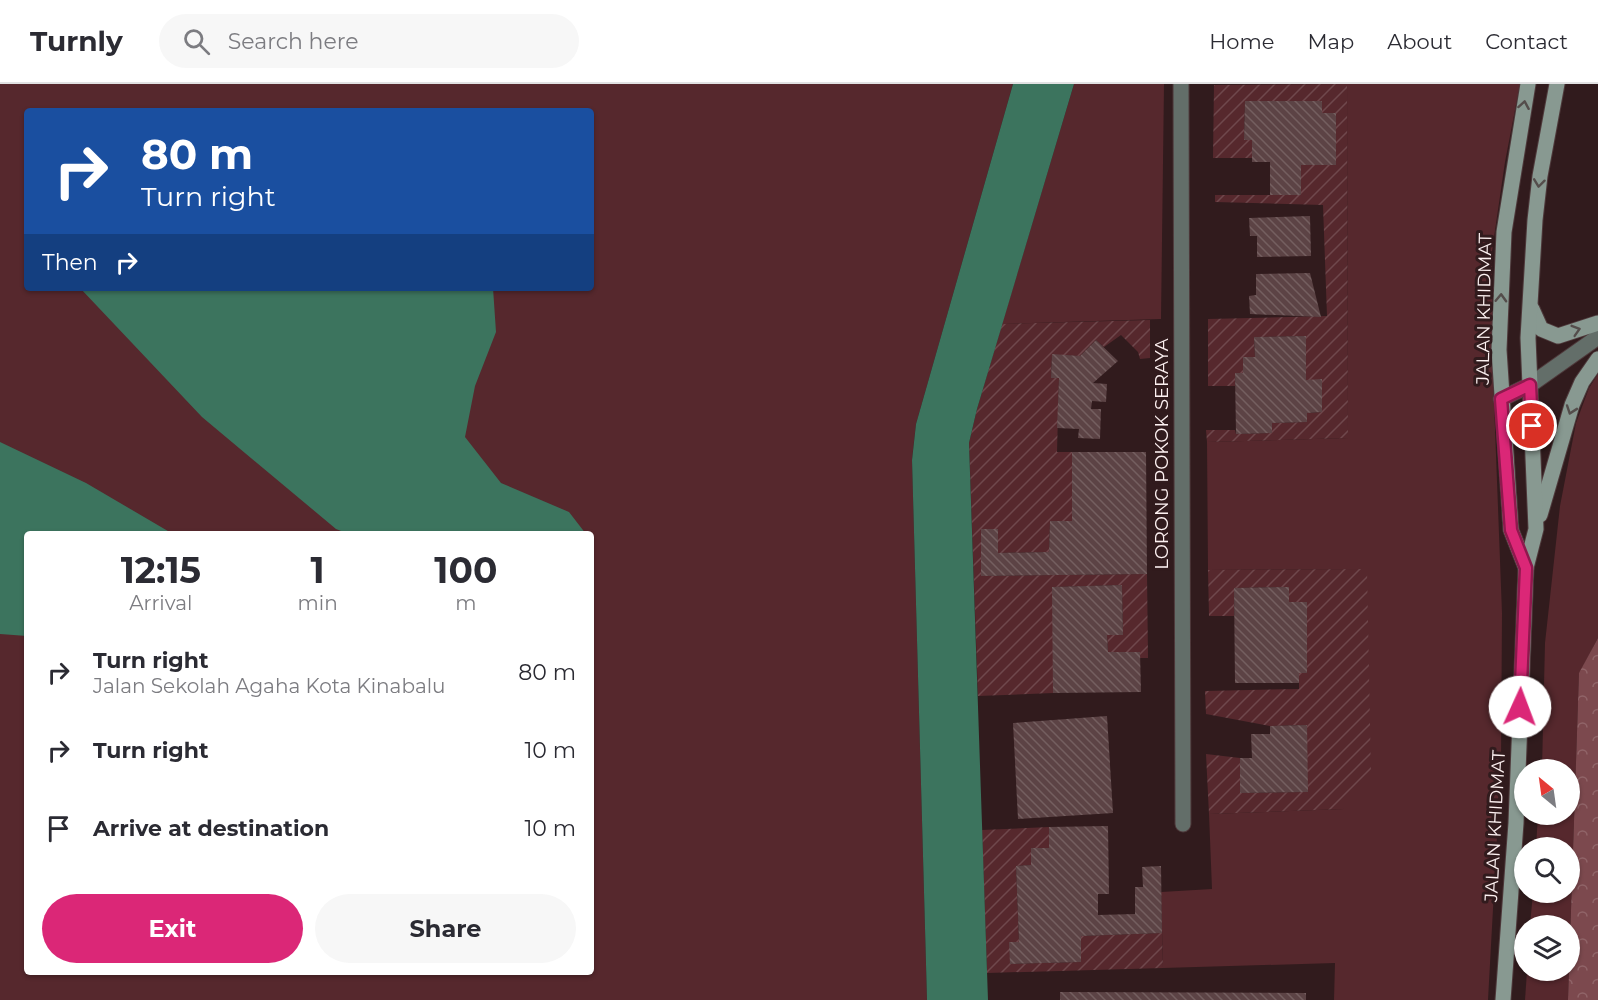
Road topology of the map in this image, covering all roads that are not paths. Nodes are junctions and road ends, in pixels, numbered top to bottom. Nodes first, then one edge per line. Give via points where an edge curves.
1 (1181, 84) edge
2 (1528, 84) edge
3 (1557, 84) edge
4 (1530, 303) junction
5 (1598, 323) edge
6 (1598, 337) edge
7 (1598, 359) edge
8 (1530, 385) junction
9 (1501, 399) junction
10 (1536, 529) junction
11 (1526, 568) junction
12 (1183, 824) dead end
13 (1503, 1000) edge

1 - 12 street, LORONG POKOK SERAYA
9 -> 2 street, JALAN KHIDMAT via 1504,232
3 -> 4 street via 1540,176
4 -> 5 street via 1541,329 1557,336
4 - 8 street
6 - 8 street
7 -> 10 street via 1572,405
8 - 9 street
8 - 10 street
9 - 11 street, JALAN KHIDMAT via 1511,530
10 - 11 street
11 - 13 street, JALAN KHIDMAT via 1516,823

